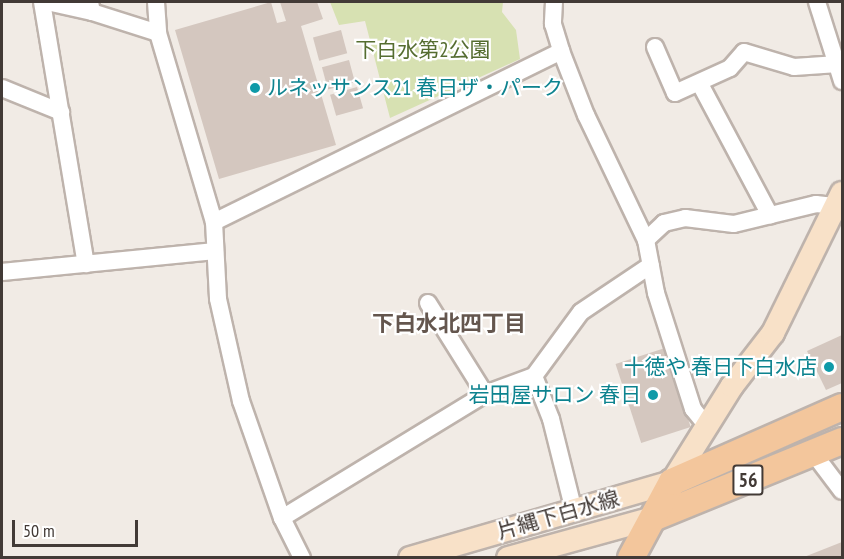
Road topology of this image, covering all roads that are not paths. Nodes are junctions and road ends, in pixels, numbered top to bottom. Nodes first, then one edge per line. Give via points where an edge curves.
1 (42, 2) edge
2 (47, 2) edge
3 (156, 2) edge
4 (554, 2) edge
5 (817, 2) edge
6 (91, 7) edge
7 (158, 33) junction
8 (655, 47) dead end
9 (561, 51) junction
10 (838, 64) junction
11 (843, 81) edge
12 (700, 84) junction
13 (2, 88) edge
14 (61, 112) junction
15 (838, 200) edge
16 (770, 215) junction
17 (214, 222) junction
18 (646, 240) junction
19 (215, 251) junction
20 (86, 264) junction
21 (651, 266) junction
22 (2, 272) edge
23 (428, 303) dead end
24 (534, 376) junction
25 (485, 394) junction
26 (843, 407) edge
27 (706, 425) junction
28 (843, 441) edge
29 (814, 453) junction
30 (672, 482) junction
31 (843, 491) edge
32 (574, 511) junction
33 (282, 518) junction
34 (653, 518) junction
35 (302, 558) edge
36 (410, 558) edge
37 (508, 558) edge
38 (631, 558) edge

1 - 14 street
2 - 6 street
3 - 7 street
4 - 9 street via 553,24
5 - 10 street
6 - 7 street
7 - 17 street
8 - 12 street via 675,93
9 - 17 street
9 - 18 street via 586,114
10 - 11 street
10 - 12 street via 794,67 744,52 730,68
12 - 16 street
13 - 14 street
14 - 20 street
15 - 16 street
15 - 27 main road via 773,333
16 - 18 street via 734,224 685,218 664,223
17 - 19 street
18 - 21 street
19 - 20 street
19 - 33 street via 218,299 241,401
20 - 22 street
21 - 24 street via 581,312
21 - 27 street via 693,409
23 - 25 street
24 - 25 street
24 - 32 street via 551,419
25 - 33 street
26 - 30 main road, 56
27 - 30 main road
28 - 29 main road, 56
29 - 31 street
29 - 34 main road, 56
30 - 32 main road, 片縄下白水線
30 - 34 main road
32 - 36 main road, 片縄下白水線
33 - 35 street
34 - 37 main road, 片縄下白水線
34 - 38 main road

